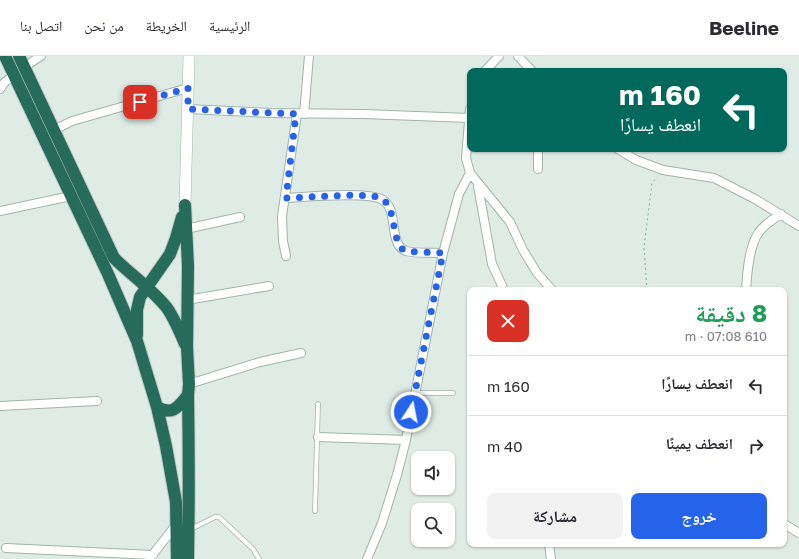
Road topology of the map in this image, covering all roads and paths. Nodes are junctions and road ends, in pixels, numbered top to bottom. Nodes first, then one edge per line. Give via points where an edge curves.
1 (5, 56) edge
2 (19, 56) edge
3 (41, 56) edge
4 (189, 56) edge
5 (309, 56) edge
6 (499, 56) edge
7 (518, 56) edge
8 (24, 67) junction
9 (488, 68) edge
10 (529, 68) edge
11 (14, 75) junction
12 (1, 84) edge
13 (188, 88) junction
14 (188, 109) junction
15 (300, 114) junction
16 (467, 114) edge
17 (54, 130) junction
18 (467, 143) edge
19 (538, 152) edge
20 (623, 152) edge
21 (538, 169) dead end
22 (663, 170) junction
23 (470, 173) junction
24 (478, 183) junction
25 (71, 196) junction
26 (286, 198) junction
27 (185, 204) junction
28 (0, 211) edge
29 (781, 214) junction
30 (240, 217) dead end
31 (799, 226) edge
32 (186, 229) junction
33 (443, 253) junction
34 (286, 256) dead end
35 (269, 286) dead end
36 (146, 287) junction
37 (503, 287) edge
38 (549, 287) edge
39 (647, 287) edge
40 (746, 287) edge
41 (187, 300) junction
42 (162, 303) junction
43 (137, 318) junction
44 (137, 341) junction
45 (187, 347) junction
46 (300, 353) dead end
47 (188, 390) junction
48 (415, 393) junction
49 (453, 393) dead end
50 (97, 401) dead end
51 (318, 404) dead end
52 (0, 406) edge
53 (157, 407) junction
54 (318, 437) junction
55 (406, 440) junction
56 (316, 511) dead end
57 (176, 524) junction
58 (787, 526) edge
59 (188, 530) junction
60 (799, 533) edge
61 (549, 547) edge
62 (6, 548) dead end
63 (151, 557) edge
64 (177, 559) edge
65 (188, 559) edge
66 (259, 559) edge
67 (367, 559) edge
68 (550, 559) edge

1 - 11 highway
2 - 8 highway
3 - 8 street
4 - 13 main road
5 - 15 street
6 - 9 street
7 - 10 street
8 - 17 highway
11 - 12 street
11 - 25 highway
13 - 14 main road
13 - 17 street via 72,121
14 - 15 street
14 - 27 main road
15 - 16 street
15 - 26 street
17 - 36 highway via 114,258
18 - 23 street via 466,158
19 - 21 street
20 - 22 street
22 - 29 street via 714,178
22 - 39 path via 652,183 644,247
23 - 24 street
23 - 33 street via 459,194
24 - 37 street via 492,264
24 - 38 street via 510,222 523,250
25 - 28 street
25 - 44 highway
26 - 33 street via 374,196 385,201 390,208 398,245 409,251
26 - 34 street via 282,216 282,241
27 - 32 highway
27 - 36 highway via 170,254
29 - 31 street
29 - 40 street via 764,227 755,239
30 - 32 street
32 - 41 highway
33 - 48 street
35 - 41 street
36 - 42 highway
36 - 43 highway via 140,297
41 - 45 highway
42 - 43 highway via 148,303
42 - 45 highway via 170,312
43 - 44 highway
44 - 53 highway
45 - 47 highway
46 - 47 street via 260,362
47 - 53 highway via 178,407 163,410
47 - 59 highway
48 - 49 lane
48 - 55 street
50 - 52 street
51 - 54 lane
53 - 57 highway via 176,502
54 - 55 street
54 - 56 lane
55 - 67 street via 382,523
57 - 63 street
57 - 64 highway
58 - 60 street
59 - 65 highway
59 - 66 lane via 220,516 254,549
61 - 68 street
62 - 63 street

